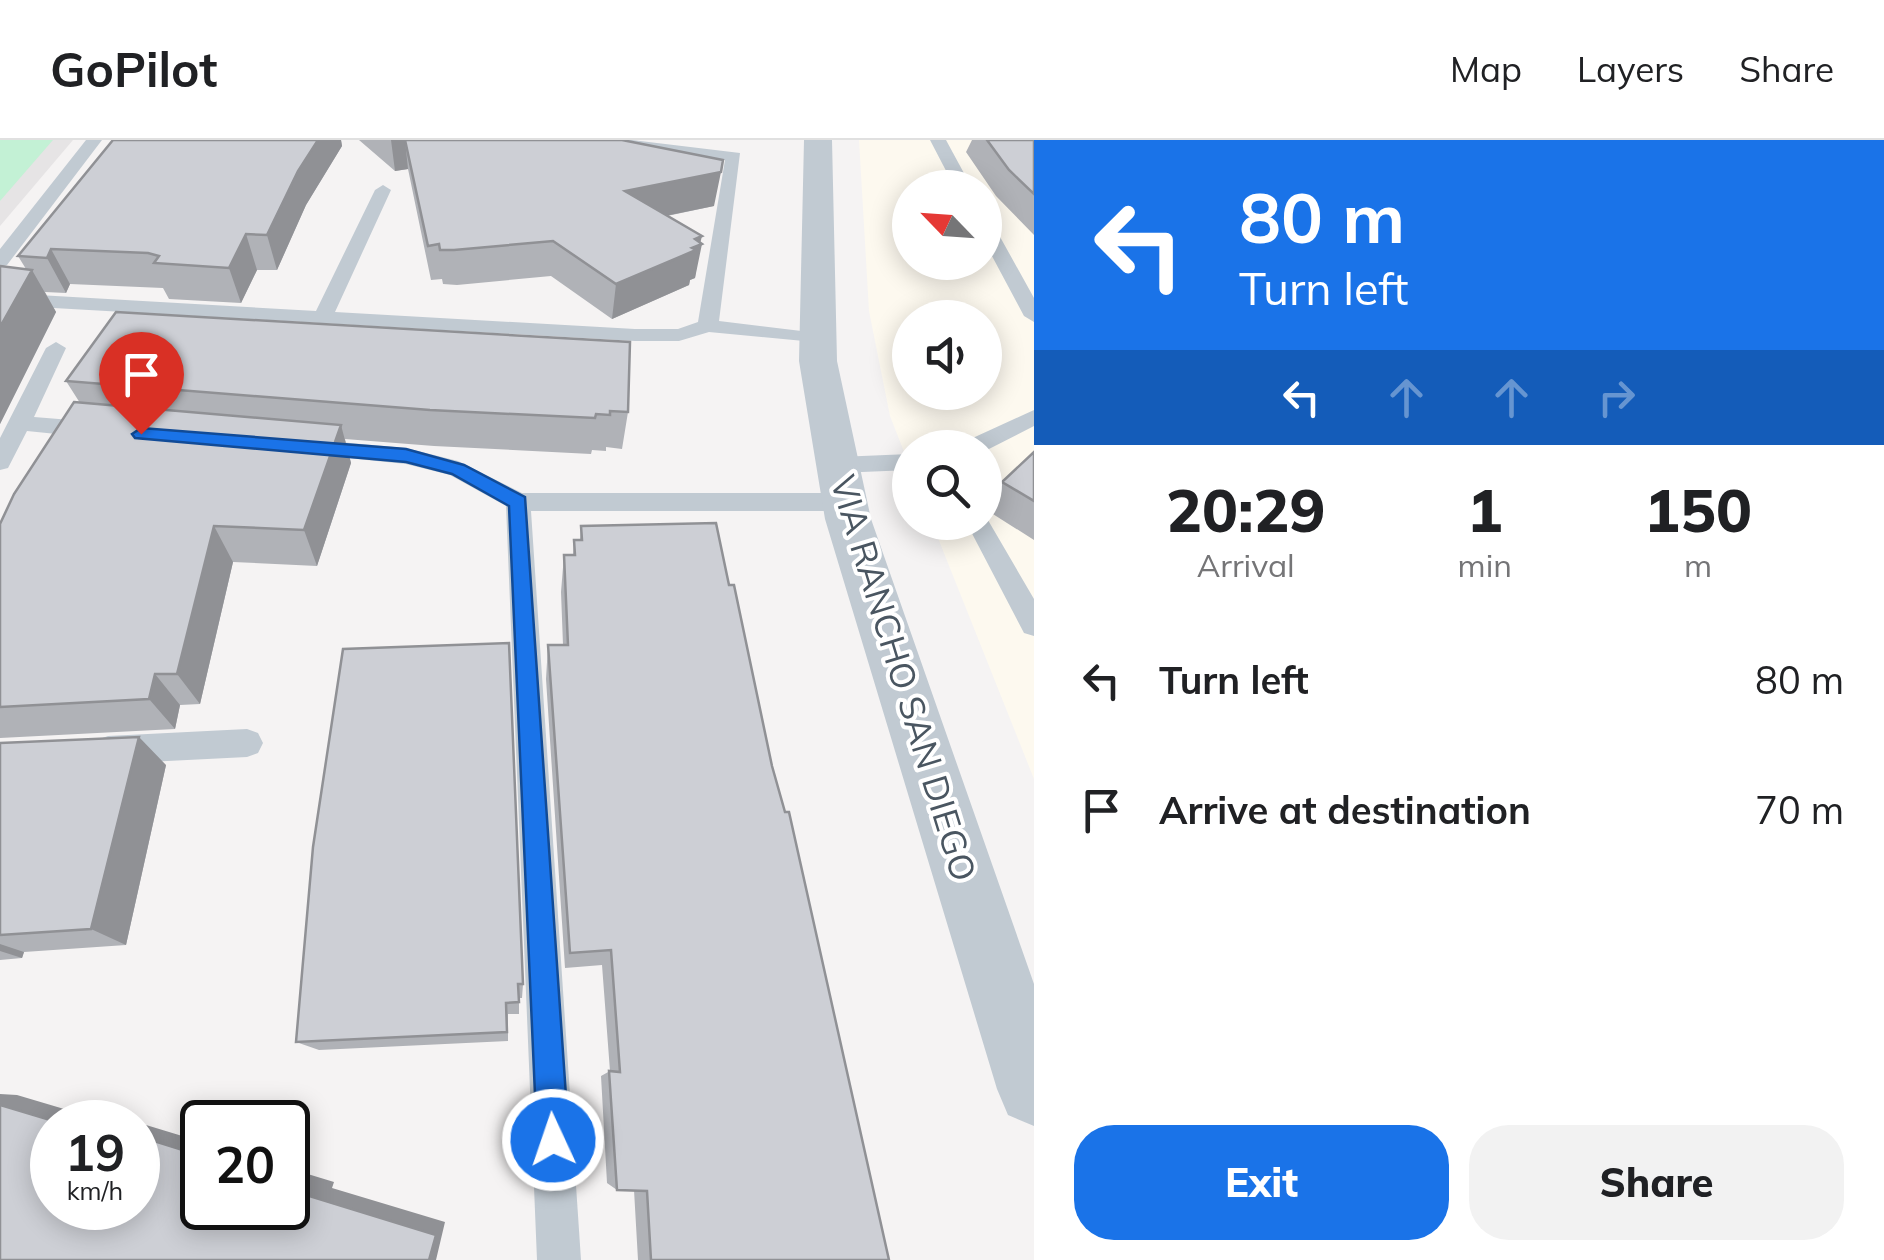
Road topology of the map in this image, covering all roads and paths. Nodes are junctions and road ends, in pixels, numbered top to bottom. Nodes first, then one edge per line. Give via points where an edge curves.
1 (94, 140) edge
2 (589, 140) edge
3 (818, 140) edge
4 (938, 140) edge
5 (734, 148) edge
6 (954, 170) edge
7 (383, 190) dead end
8 (1002, 257) edge
9 (0, 261) edge
10 (0, 288) edge
11 (1034, 316) edge
12 (323, 317) junction
13 (708, 326) junction
14 (818, 339) junction
15 (56, 348) dead end
16 (1034, 417) edge
17 (19, 423) junction
18 (122, 432) edge
19 (1002, 433) edge
20 (274, 444) edge
21 (0, 462) edge
22 (892, 467) edge
23 (841, 483) junction
24 (518, 502) junction
25 (988, 540) edge
26 (1034, 625) edge
27 (247, 743) dead end
28 (76, 752) edge
29 (1034, 1088) edge
30 (560, 1260) edge

1 - 9 lane
2 - 5 lane
3 - 14 street, VIA RANCHO SAN DIEGO
4 - 6 lane
5 - 13 lane
7 - 12 lane
8 - 11 lane
10 - 12 lane via 36,300
12 - 13 lane via 635,336
13 - 14 lane
14 - 23 street, VIA RANCHO SAN DIEGO
15 - 17 lane
16 - 19 lane
17 - 18 lane
17 - 21 lane
20 - 24 lane via 406,456 458,469
22 - 23 lane
23 - 24 lane
23 - 29 street, VIA RANCHO SAN DIEGO
24 - 30 lane
25 - 26 lane
27 - 28 lane

